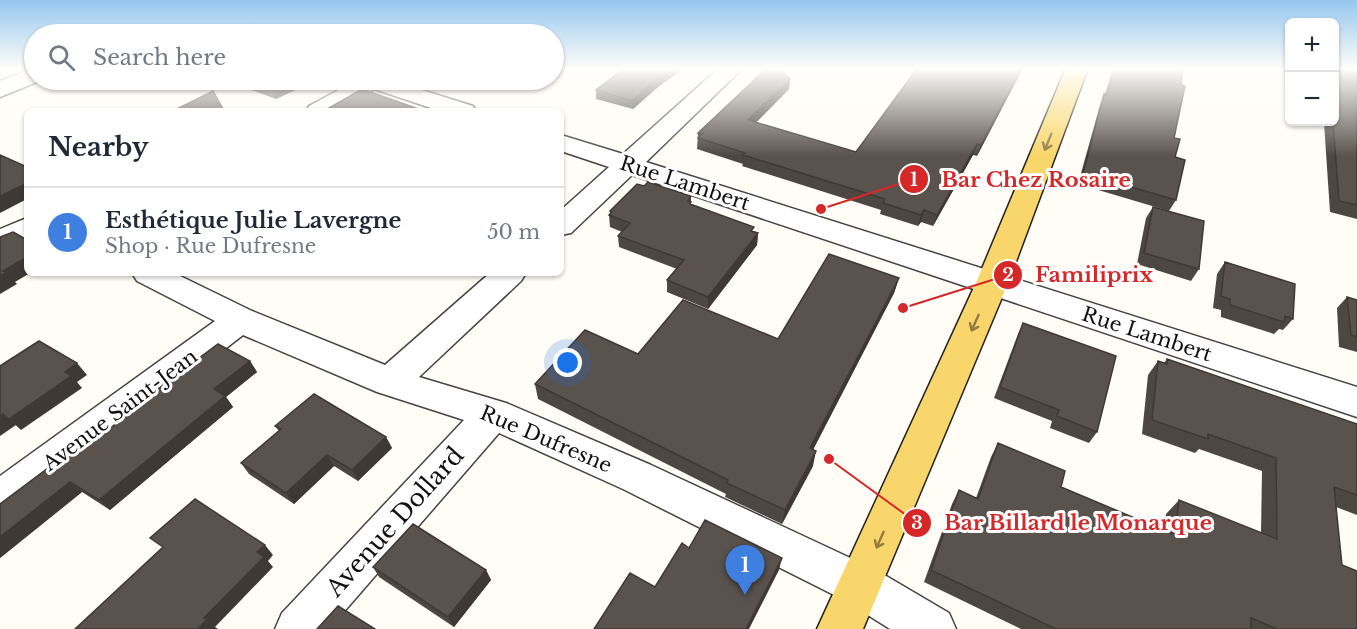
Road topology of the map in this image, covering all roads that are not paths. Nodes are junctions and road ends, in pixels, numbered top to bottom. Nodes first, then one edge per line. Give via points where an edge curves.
1 (341, 97) edge
2 (423, 97) edge
3 (701, 97) edge
4 (1065, 97) edge
5 (323, 108) edge
6 (455, 108) edge
7 (564, 144) edge
8 (629, 165) junction
9 (564, 223) edge
10 (24, 229) edge
11 (0, 242) edge
12 (154, 276) edge
13 (507, 276) edge
14 (992, 283) junction
15 (240, 320) junction
16 (390, 382) junction
17 (1357, 402) edge
18 (493, 414) junction
19 (0, 499) edge
20 (860, 585) junction
21 (298, 629) edge
22 (840, 629) edge
23 (933, 629) edge

1 - 5 street
2 - 6 street
3 - 8 street
4 -> 14 main road
7 - 8 street, Rue Lambert
8 - 9 street
8 - 14 street, Rue Lambert
10 - 11 street
12 - 15 street, Rue Dufresne
13 - 16 street
14 - 17 street, Rue Lambert
14 -> 20 main road
15 - 16 street, Rue Dufresne
15 - 19 street, Avenue Saint-Jean
16 - 18 street, Rue Dufresne
18 - 20 street, Rue Dufresne via 637,477
18 - 21 street, Avenue Dollard
20 - 22 main road
20 - 23 street, Rue Dufresne

